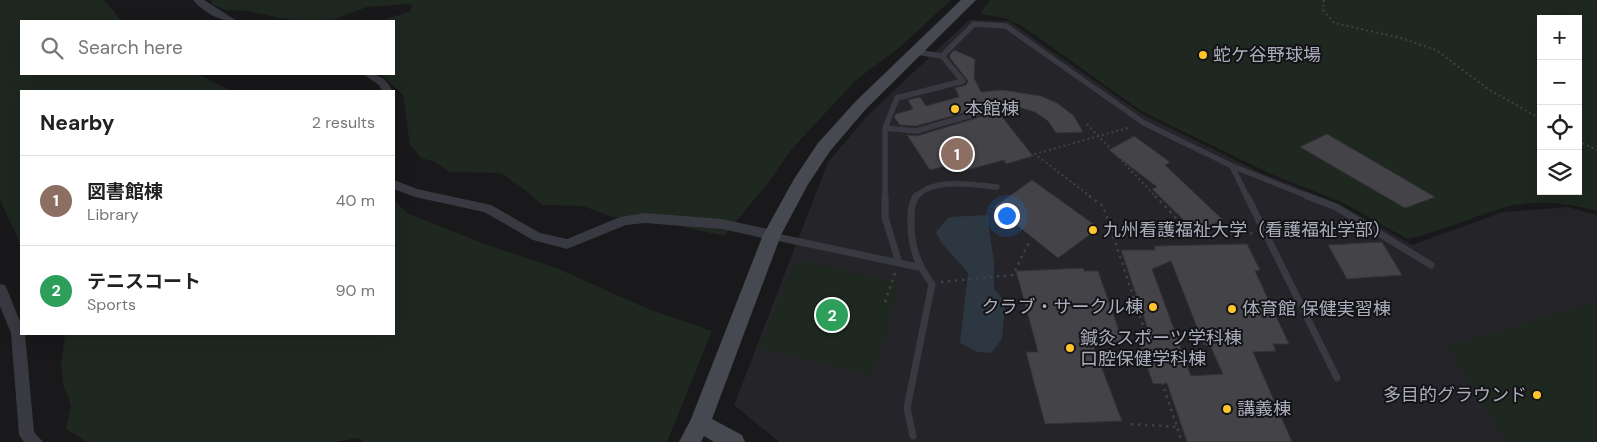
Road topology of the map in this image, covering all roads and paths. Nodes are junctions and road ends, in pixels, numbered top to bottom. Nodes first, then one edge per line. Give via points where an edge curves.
1 (198, 0) edge
2 (969, 0) edge
3 (1324, 0) edge
4 (230, 20) edge
5 (916, 52) junction
6 (942, 56) junction
7 (370, 75) edge
8 (387, 90) edge
9 (982, 112) dead end
10 (1537, 118) edge
11 (1144, 123) junction
12 (1087, 124) dead end
13 (885, 128) junction
14 (1099, 136) junction
15 (1582, 143) edge
16 (1597, 150) edge
17 (1232, 166) junction
18 (395, 184) edge
19 (997, 187) dead end
20 (1266, 233) junction
21 (772, 235) junction
22 (1029, 242) dead end
23 (898, 263) junction
24 (1431, 265) dead end
25 (918, 267) junction
26 (951, 280) dead end
27 (0, 289) edge
28 (885, 302) dead end
29 (4, 316) edge
30 (1337, 378) dead end
31 (700, 423) junction
32 (1130, 424) dead end
33 (1177, 427) junction
34 (913, 436) dead end
35 (35, 442) edge
36 (690, 442) edge
37 (734, 442) edge
38 (1182, 442) edge

1 - 4 street
2 - 5 street
3 - 10 path via 1323,9 1334,23 1401,38 1436,50 1488,89
5 - 6 lane
5 - 21 street via 861,105 824,147
6 - 11 lane via 974,24 1006,26
6 - 13 lane via 963,81 897,98
7 - 8 street via 383,83
9 - 13 lane via 916,131
11 - 14 path
11 - 17 lane
12 - 14 path
13 - 23 lane via 885,218
14 - 20 path via 1192,235
14 - 33 path via 1036,154 1103,206
15 - 16 path
17 - 20 lane
17 - 24 lane via 1336,207
18 - 21 street via 487,208 537,237 567,244 624,220 645,218 722,224
19 - 25 lane via 939,184 921,191 912,203 911,241
20 - 30 lane
21 - 23 lane
21 - 31 street
22 - 26 path via 1013,275
23 - 25 lane
23 - 28 path
25 - 34 lane via 932,284 907,408
27 - 29 street
29 - 35 street via 18,333 27,435
31 - 36 street
31 - 37 street
32 - 33 path
33 - 38 path

